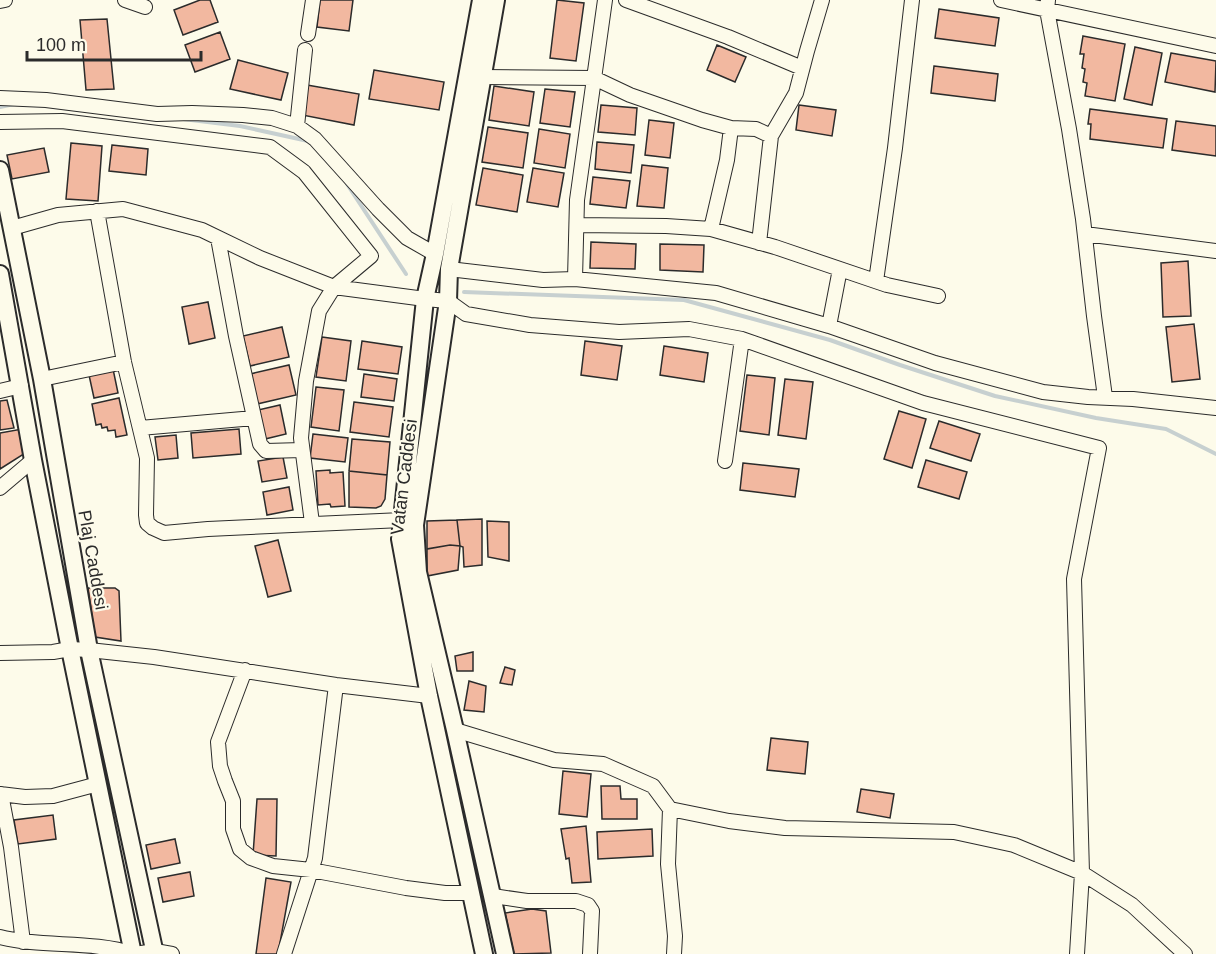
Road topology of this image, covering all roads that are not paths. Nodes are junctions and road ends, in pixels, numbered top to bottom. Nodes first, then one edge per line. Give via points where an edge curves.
1 (5, 0) edge
2 (125, 0) edge
3 (313, 0) edge
4 (481, 0) edge
5 (496, 0) edge
6 (605, 0) edge
7 (626, 0) edge
8 (822, 0) edge
9 (912, 0) edge
10 (1001, 0) edge
11 (0, 1) edge
12 (1048, 5) edge
13 (146, 7) dead end
14 (308, 34) dead end
15 (1216, 46) edge
16 (305, 50) dead end
17 (802, 68) junction
18 (482, 77) junction
19 (594, 78) junction
20 (0, 98) edge
21 (0, 122) edge
22 (297, 126) junction
23 (731, 128) junction
24 (771, 136) junction
25 (0, 170) edge
26 (97, 212) junction
27 (577, 225) junction
28 (12, 228) junction
29 (711, 229) junction
30 (1085, 234) junction
31 (218, 238) junction
32 (759, 243) junction
33 (1216, 251) edge
34 (435, 254) junction
35 (449, 269) junction
36 (840, 269) junction
37 (0, 274) edge
38 (575, 279) junction
39 (876, 281) junction
40 (333, 287) junction
41 (938, 296) dead end
42 (425, 299) junction
43 (448, 301) junction
44 (829, 326) junction
45 (742, 339) junction
46 (124, 362) junction
47 (42, 379) junction
48 (21, 386) junction
49 (0, 391) edge
50 (1105, 398) junction
51 (1216, 408) edge
52 (254, 418) junction
53 (140, 428) junction
54 (302, 450) junction
55 (33, 460) junction
56 (725, 461) dead end
57 (0, 488) edge
58 (402, 520) junction
59 (312, 523) junction
60 (70, 649) junction
61 (89, 650) junction
62 (0, 653) edge
63 (245, 670) junction
64 (336, 685) junction
65 (429, 696) junction
66 (455, 730) junction
67 (98, 784) junction
68 (1, 794) edge
69 (670, 809) junction
70 (311, 870) junction
71 (1082, 873) junction
72 (471, 893) junction
73 (493, 896) junction
74 (0, 937) edge
75 (23, 942) junction
76 (155, 953) edge
77 (134, 954) edge
78 (172, 954) edge
79 (284, 954) edge
80 (484, 954) edge
81 (505, 954) edge
82 (590, 954) edge
83 (674, 954) edge
84 (1077, 954) edge
85 (1185, 954) edge

1 - 11 street
2 - 13 street
3 - 14 street
4 - 34 main road, Vatan Caddesi
5 - 18 main road, Vatan Caddesi
6 - 19 street
7 - 17 street
8 - 17 street
9 - 39 street
10 - 12 street
12 - 15 street
12 - 30 street
16 - 22 street
17 - 24 street via 796,93
18 - 19 street
18 - 35 main road, Vatan Caddesi
19 - 23 street via 630,95
19 - 27 street
20 - 22 street via 157,114 243,115
21 - 40 street via 62,120 270,147 304,172 371,256
22 - 34 street via 322,147 407,238
23 - 24 street via 756,129
23 - 29 street
24 - 32 street
25 - 28 main road, Plaj Caddesi
26 - 28 street via 58,215
26 - 31 street via 123,209
26 - 46 street
27 - 29 street
27 - 38 street
28 - 47 main road, Plaj Caddesi
29 - 32 street
30 - 33 street
30 - 50 street
31 - 40 street
31 - 52 street
32 - 36 street
34 - 42 main road, Vatan Caddesi
35 - 38 street via 543,280
35 - 43 main road, Vatan Caddesi
36 - 39 street
36 - 44 street
37 - 48 main road
38 - 44 street via 716,293
39 - 41 street
40 - 42 street
40 - 54 street via 319,311 306,381
42 - 43 street
42 - 58 main road, Vatan Caddesi
43 - 45 street via 466,314 530,325 619,332 689,329
43 - 66 main road, Vatan Caddesi via 415,525 418,572
44 - 50 street via 935,363 1043,392
45 - 56 street
45 - 71 street via 923,403 1099,448 1074,579
46 - 47 street
46 - 53 street
47 - 61 main road, Plaj Caddesi
48 - 49 street
48 - 55 main road
50 - 51 street
52 - 53 street
52 - 54 street via 260,444 266,451
53 - 59 street via 147,458 147,523 153,528 164,533
54 - 59 street
55 - 57 street
55 - 60 main road
58 - 59 street
58 - 65 main road, Vatan Caddesi via 400,539
60 - 61 street
60 - 62 street
60 - 67 main road
61 - 63 street
61 - 76 main road, Plaj Caddesi
63 - 64 street
63 - 70 street via 218,742 220,766 233,801 233,829 240,849 251,858 273,866
64 - 65 street
64 - 70 street
65 - 72 main road, Vatan Caddesi
66 - 69 street via 554,760 603,764 653,786
66 - 73 main road, Vatan Caddesi
67 - 68 street via 53,796
67 - 77 main road
68 - 75 street
69 - 71 street via 785,828 954,832 1014,845
69 - 83 street via 668,864
70 - 72 street via 406,888
70 - 79 street
71 - 84 street
71 - 85 street via 1132,905
72 - 80 main road, Vatan Caddesi
73 - 81 main road, Vatan Caddesi
73 - 82 street via 588,904 592,911
74 - 75 street
75 - 77 street via 116,948
76 - 77 street
76 - 78 street

